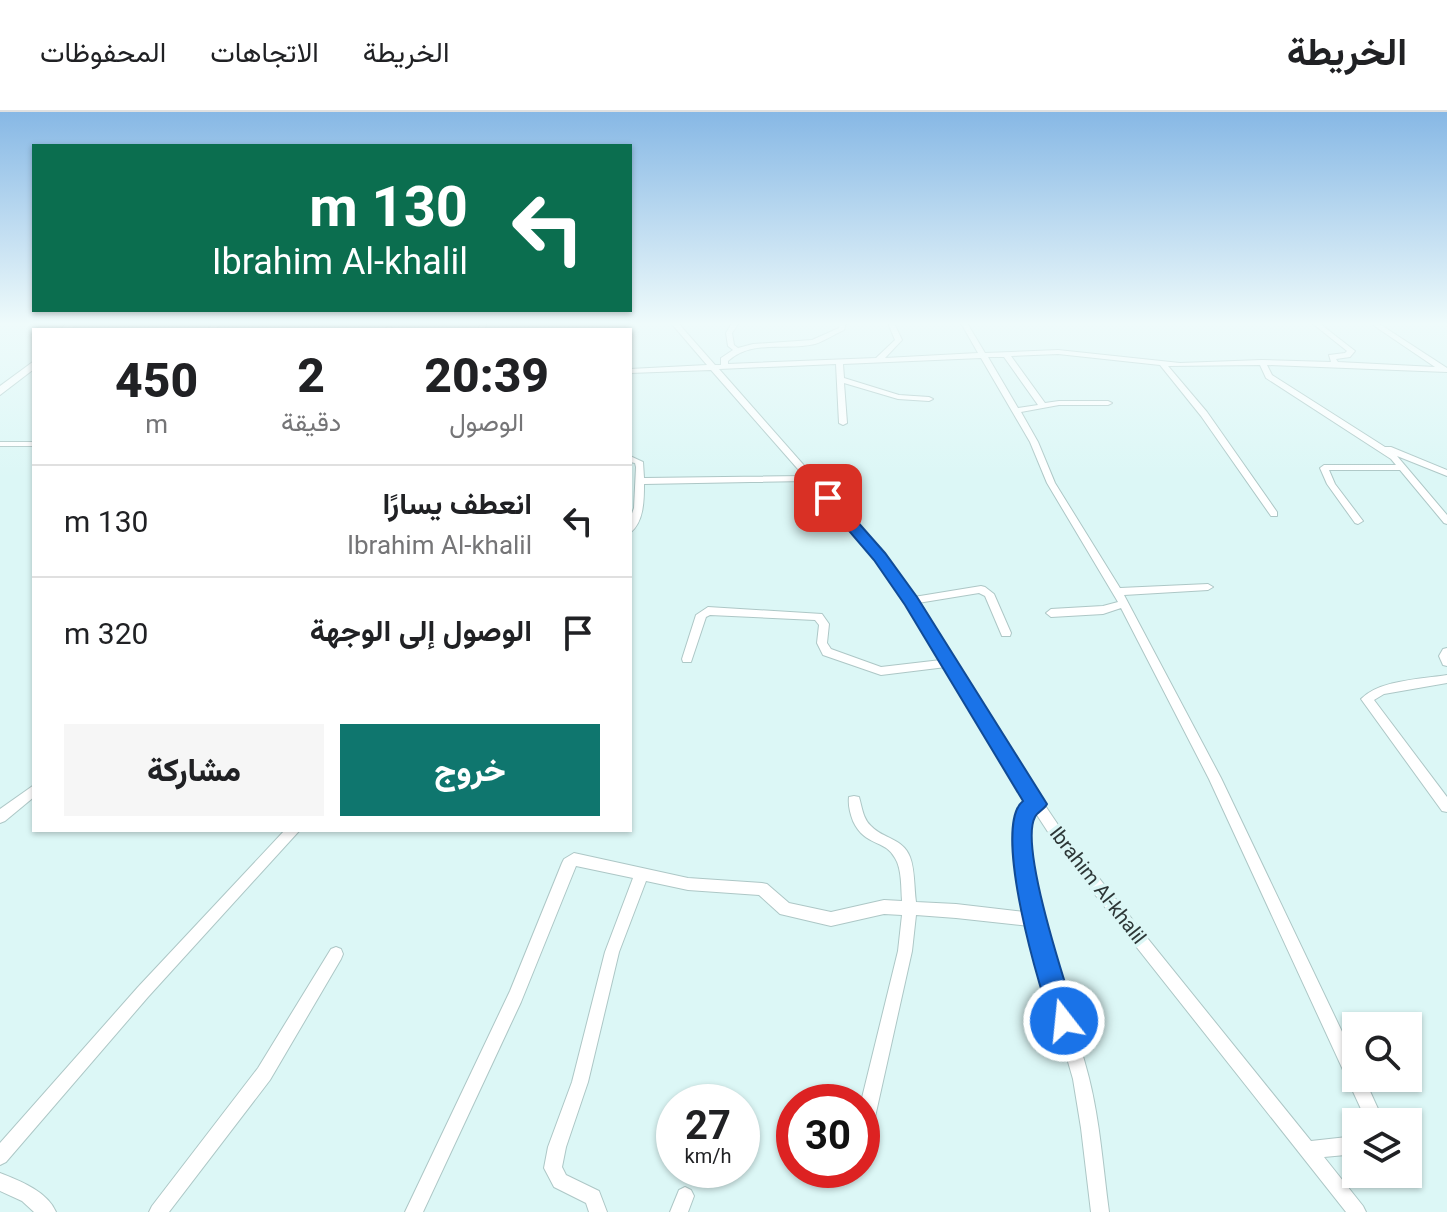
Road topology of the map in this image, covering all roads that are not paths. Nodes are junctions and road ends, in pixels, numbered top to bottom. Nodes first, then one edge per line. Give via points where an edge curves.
1 (21, 374) edge
2 (718, 374) edge
3 (841, 374) edge
4 (995, 374) edge
5 (1020, 374) edge
6 (1171, 374) edge
7 (1268, 374) edge
8 (842, 380) junction
9 (0, 392) edge
10 (929, 399) dead end
11 (1108, 403) dead end
12 (1042, 405) junction
13 (1016, 411) junction
14 (843, 423) dead end
15 (0, 444) edge
16 (32, 444) edge
17 (1380, 446) junction
18 (632, 460) edge
19 (1402, 467) junction
20 (1447, 473) edge
21 (811, 478) junction
22 (639, 481) junction
23 (1274, 514) dead end
24 (1358, 521) dead end
25 (1447, 521) edge
26 (632, 525) edge
27 (1208, 587) dead end
28 (1117, 592) junction
29 (911, 601) junction
30 (1124, 604) junction
31 (1051, 613) dead end
32 (1006, 633) dead end
33 (1447, 652) edge
34 (687, 659) dead end
35 (1447, 662) edge
36 (949, 663) junction
37 (1447, 679) edge
38 (32, 792) edge
39 (854, 801) dead end
40 (1036, 804) junction
41 (1447, 807) edge
42 (0, 817) edge
43 (291, 832) edge
44 (642, 873) junction
45 (910, 909) junction
46 (1035, 920) junction
47 (336, 954) dead end
48 (874, 1084) edge
49 (1370, 1108) edge
50 (1342, 1147) edge
51 (1310, 1150) junction
52 (0, 1156) edge
53 (0, 1182) edge
54 (47, 1212) edge
55 (158, 1212) edge
56 (414, 1212) edge
57 (598, 1212) edge
58 (1100, 1212) edge
59 (1357, 1212) edge

1 - 9 highway
2 - 21 street, Ibrahim Al-khalil
3 - 8 street
4 - 13 street
5 - 12 street
6 - 23 street
7 - 17 street
8 - 10 street via 898,397
8 - 14 street
11 - 12 street
12 - 13 street
13 - 28 street via 1051,483
15 - 16 street
17 - 19 street
17 - 20 street
18 - 22 street via 639,462
19 - 24 street via 1324,468
19 - 25 street
21 - 22 street
21 - 29 street, Ibrahim Al-khalil
22 - 26 street via 639,508
27 - 28 street
28 - 30 street
29 - 32 street via 986,591
29 - 36 street, Ibrahim Al-khalil
30 - 31 street
30 - 49 street via 1246,841
33 - 35 street
34 - 36 street via 701,615 708,611 818,617 824,624 822,643 827,652 881,671
36 - 40 street, Ibrahim Al-khalil
37 - 41 street via 1381,690 1367,699
38 - 42 street
39 - 45 street via 858,824 904,859
40 - 46 street via 1024,813 1021,846
40 - 51 street, Ibrahim Al-khalil
43 - 52 street
44 - 45 street via 688,884 762,889 785,909 831,919 884,907
44 - 56 street via 578,858 569,863 500,1036
44 - 57 street via 612,952 553,1168 560,1181 593,1197
45 - 46 street
45 - 48 street
46 - 58 street via 1081,1082
47 - 55 street via 264,1074
50 - 51 street
51 - 59 street, Ibrahim Al-khalil
53 - 54 street via 28,1195

